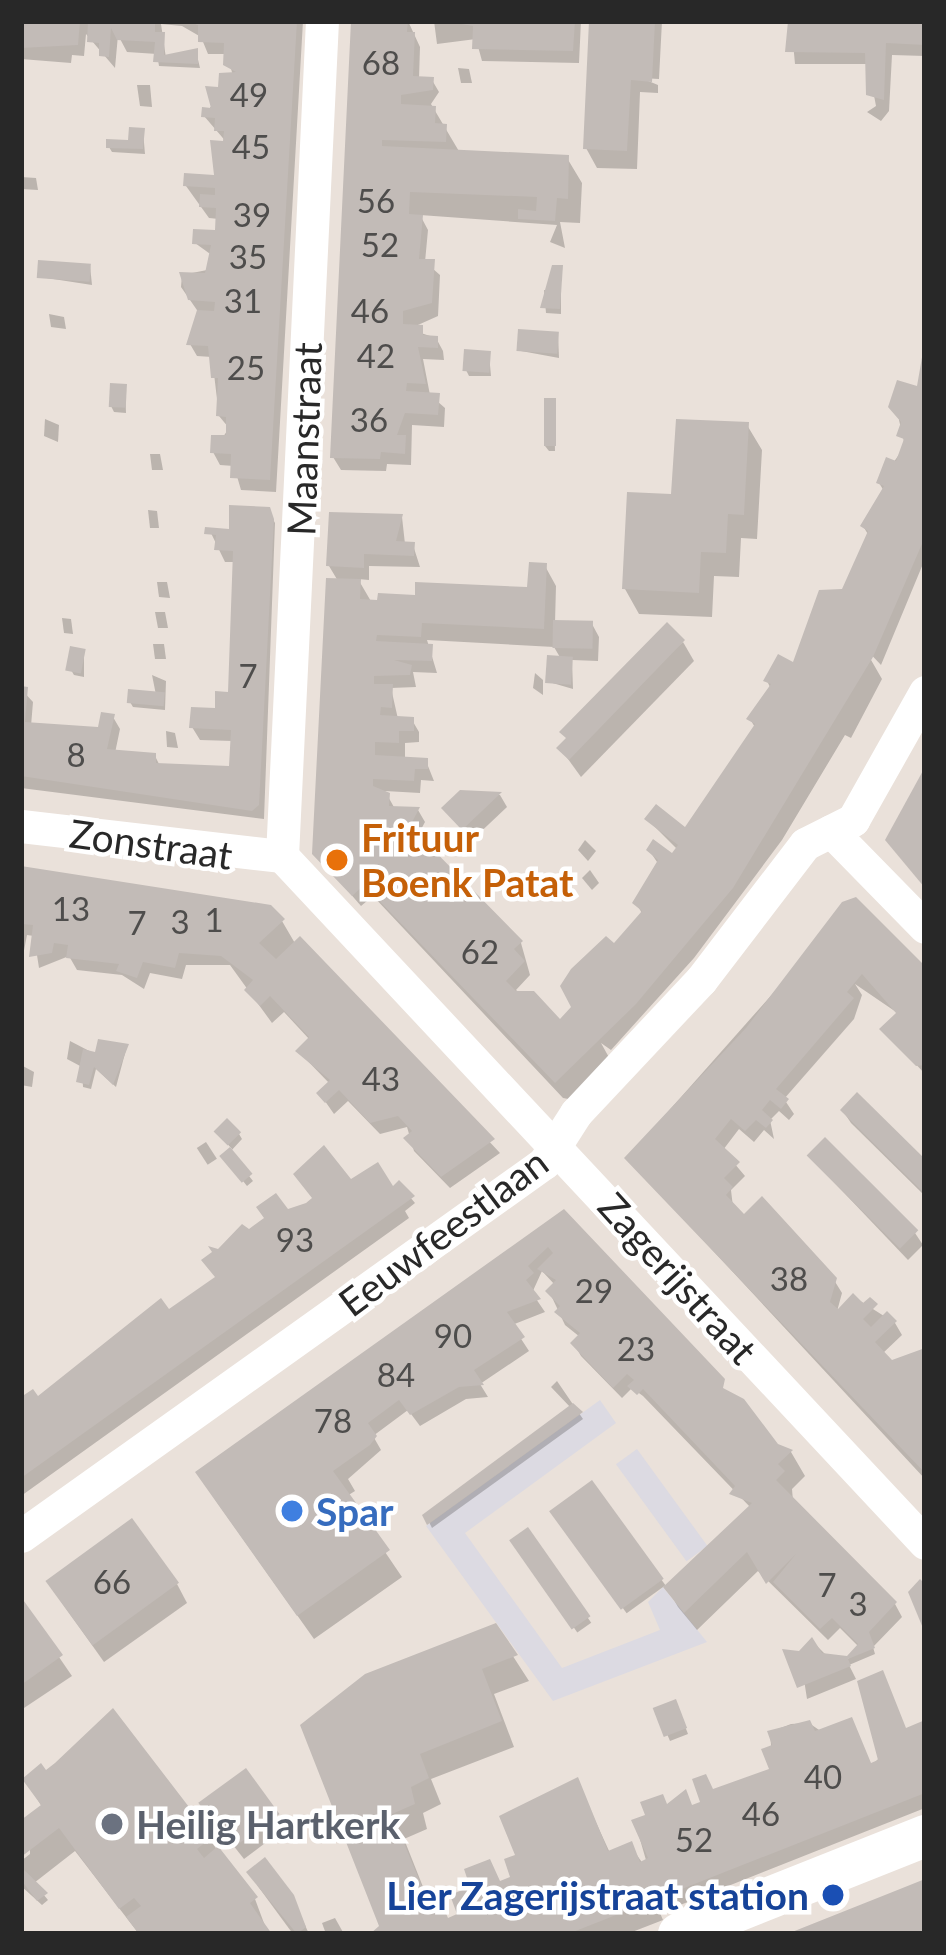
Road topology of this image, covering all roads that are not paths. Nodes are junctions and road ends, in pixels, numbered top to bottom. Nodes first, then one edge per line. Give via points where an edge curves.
1 (322, 21) edge
2 (925, 692) edge
3 (21, 826) edge
4 (831, 831) junction
5 (282, 856) junction
6 (925, 928) edge
7 (557, 1146) junction
8 (21, 1536) edge
9 (925, 1543) edge
10 (925, 1836) edge
11 (679, 1934) edge

1 - 5 street, Maanstraat
2 - 4 street, Eeuwfeestlaan via 853,820
3 - 5 street, Zonstraat
4 - 6 street
4 - 7 street, Eeuwfeestlaan via 805,844
5 - 7 street, Zagerijstraat
7 - 8 street, Eeuwfeestlaan via 512,1187
7 - 9 street, Zagerijstraat
10 - 11 street

